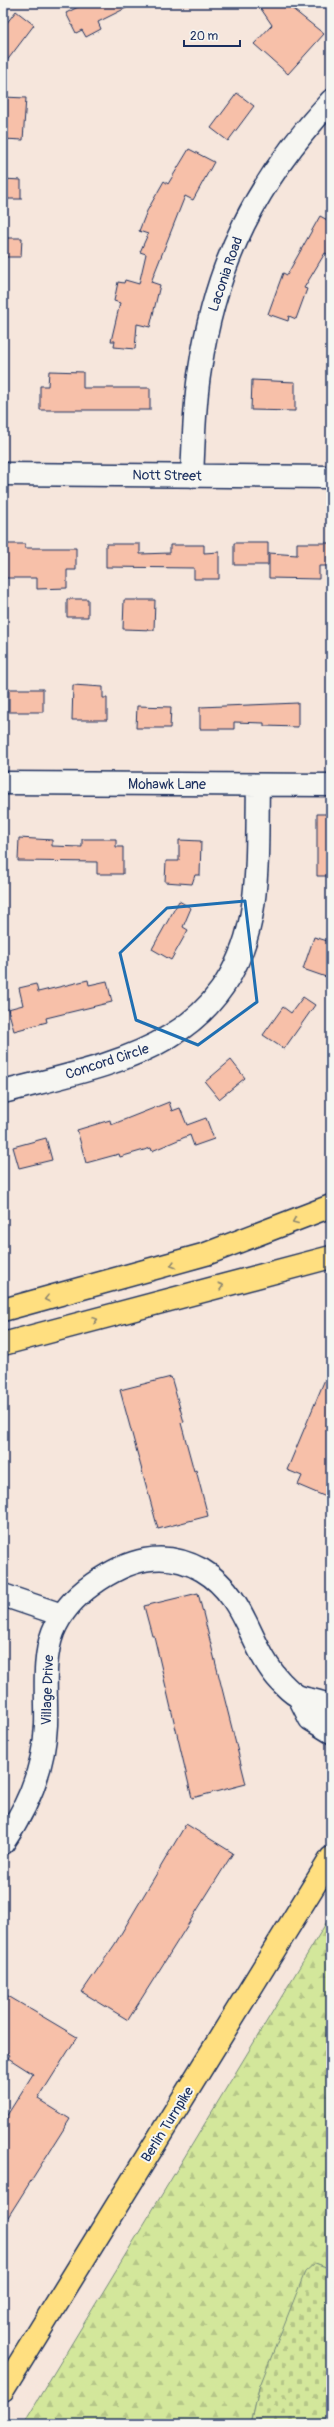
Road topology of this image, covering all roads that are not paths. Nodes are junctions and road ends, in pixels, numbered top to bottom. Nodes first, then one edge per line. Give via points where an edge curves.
1 (331, 101) edge
2 (3, 474) edge
3 (192, 476) junction
4 (331, 477) edge
5 (3, 783) edge
6 (258, 785) junction
7 (331, 785) edge
8 (3, 1092) edge
9 (331, 1206) edge
10 (331, 1257) edge
11 (3, 1310) edge
12 (3, 1344) edge
13 (3, 1595) edge
14 (62, 1615) junction
15 (299, 1697) junction
16 (331, 1707) edge
17 (331, 1732) edge
18 (3, 1843) edge
19 (331, 1858) edge
20 (4, 2384) edge

1 - 3 street, Laconia Road via 270,176 239,232 225,266 211,314 200,369
2 - 3 street, Nott Street
3 - 4 street, Nott Street
5 - 6 street, Mohawk Lane
6 - 7 street, Mohawk Lane
6 - 8 street, Concord Circle via 251,919 237,961 213,999 188,1024 149,1049 115,1062
9 -> 11 main road via 206,1254
12 -> 10 main road
13 - 14 street
14 - 15 street, Village Drive via 87,1589 122,1566 146,1558 181,1560 213,1578 231,1595 270,1667 282,1683
14 - 18 street, Village Drive via 52,1633 48,1653 45,1733 40,1769 28,1801
15 - 16 street, Village Drive via 321,1701
15 - 17 street, Village Drive via 310,1719
19 - 20 main road, Berlin Turnpike

